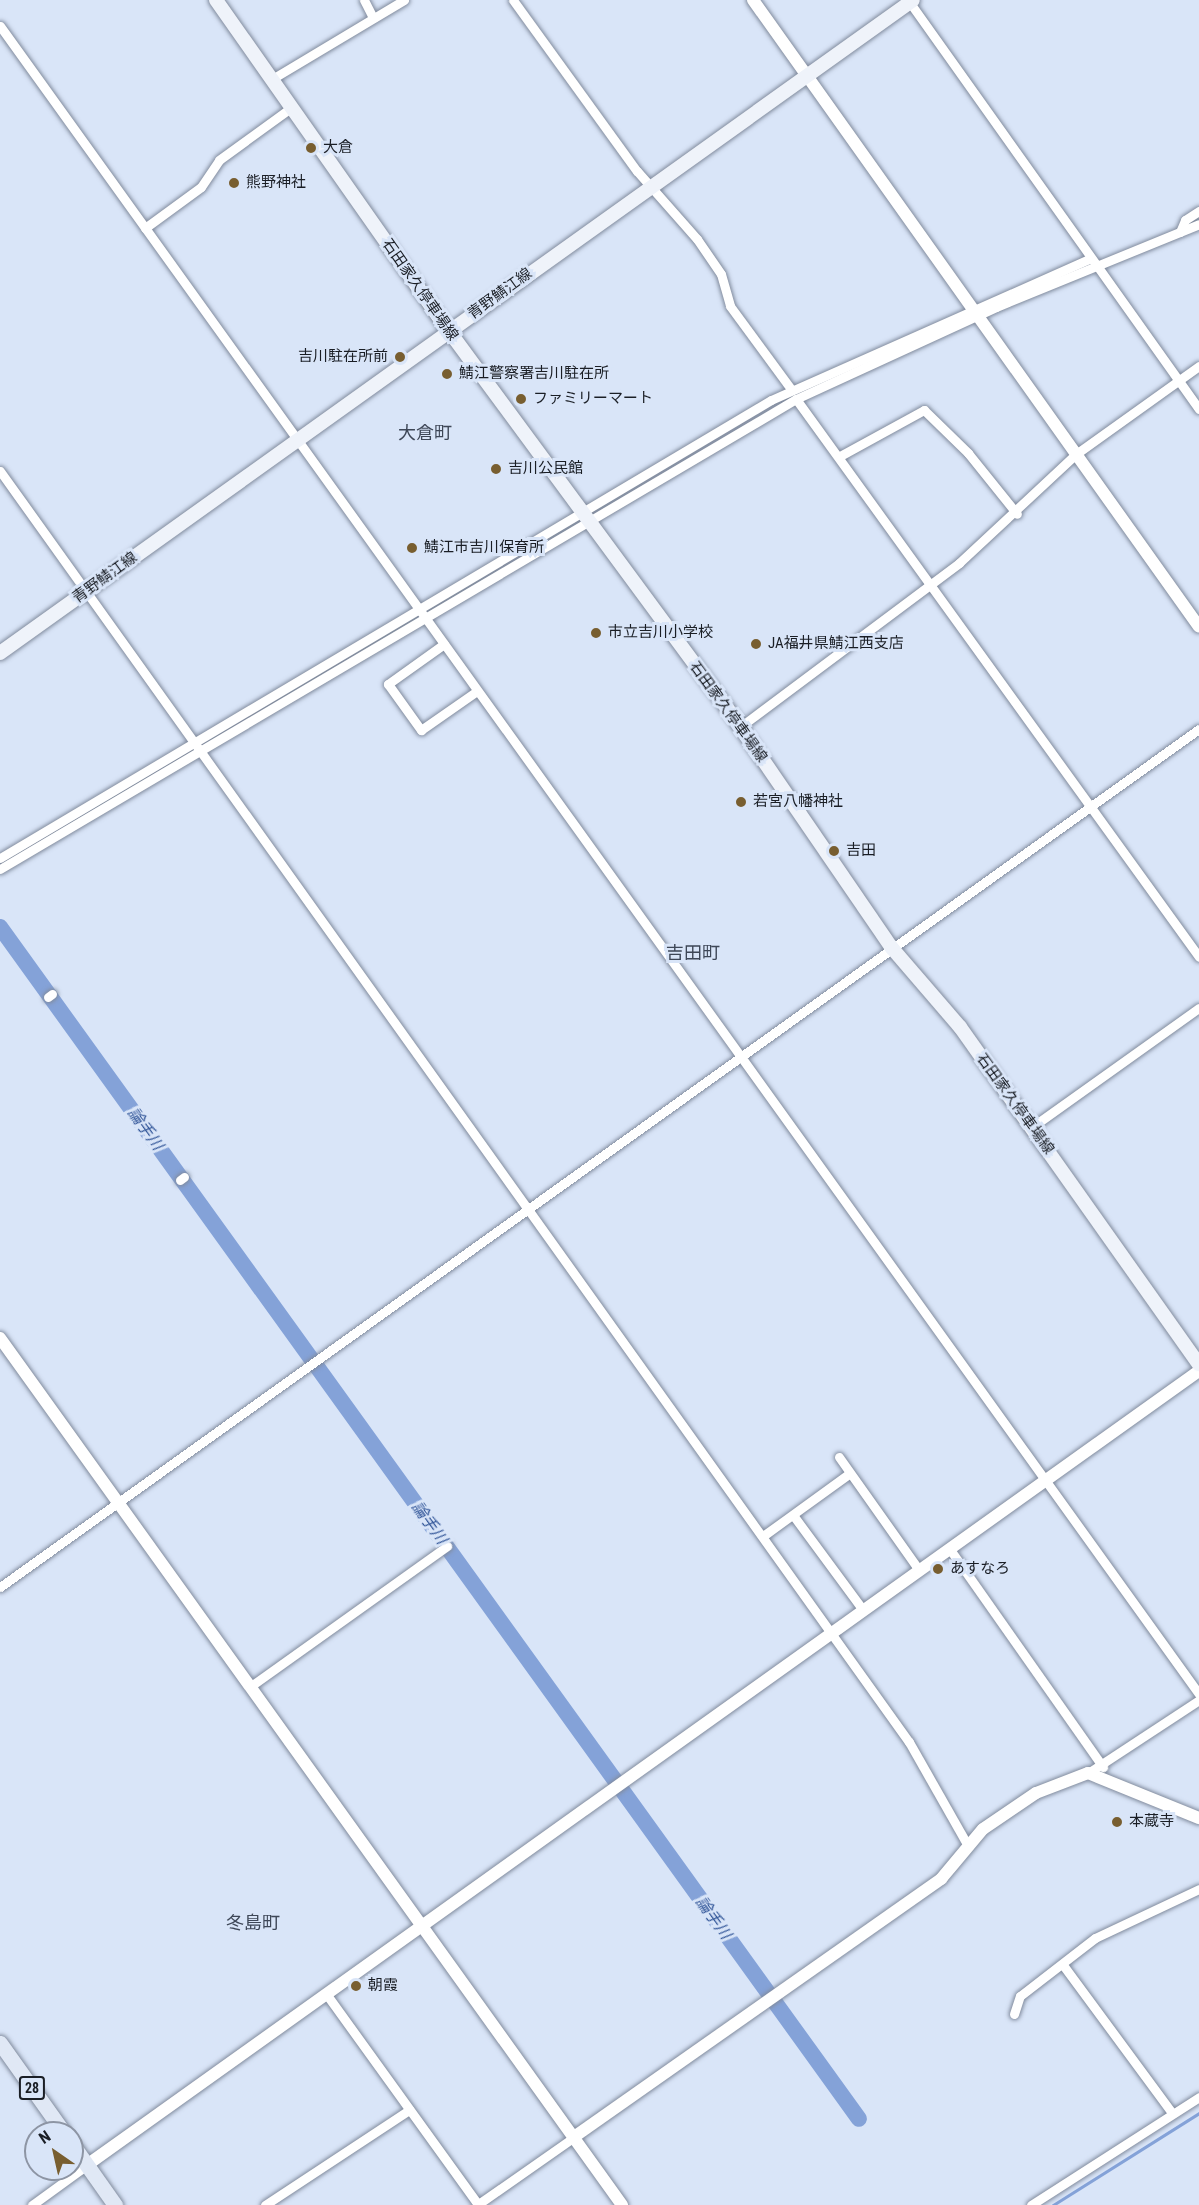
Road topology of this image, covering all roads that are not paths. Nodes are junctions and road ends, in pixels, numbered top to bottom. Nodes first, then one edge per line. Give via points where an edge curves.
1 (216, 0) edge
2 (364, 0) edge
3 (404, 0) edge
4 (513, 0) edge
5 (753, 0) edge
6 (910, 1) edge
7 (373, 18) junction
8 (0, 26) edge
9 (806, 76) junction
10 (272, 79) junction
11 (292, 107) junction
12 (649, 187) junction
13 (1199, 211) edge
14 (1199, 224) edge
15 (145, 228) junction
16 (1180, 232) junction
17 (1091, 258) junction
18 (1098, 267) junction
19 (976, 314) junction
20 (449, 331) junction
21 (1199, 366) edge
22 (1178, 380) junction
23 (791, 389) junction
24 (796, 399) junction
25 (1199, 409) edge
26 (298, 440) junction
27 (1076, 454) junction
28 (840, 456) junction
29 (0, 471) edge
30 (1017, 514) junction
31 (584, 517) junction
32 (928, 585) junction
33 (86, 591) junction
34 (418, 608) junction
35 (424, 617) junction
36 (1199, 627) edge
37 (444, 644) junction
38 (0, 653) edge
39 (477, 691) junction
40 (735, 719) junction
41 (1199, 729) edge
42 (197, 747) junction
43 (1090, 807) junction
44 (0, 858) edge
45 (0, 869) edge
46 (892, 948) junction
47 (1199, 957) edge
48 (1199, 1008) edge
49 (741, 1056) junction
50 (1032, 1127) junction
51 (528, 1210) junction
52 (0, 1338) edge
53 (1199, 1364) edge
54 (1199, 1371) edge
55 (838, 1457) dead end
56 (850, 1473) junction
57 (1041, 1480) junction
58 (119, 1502) junction
59 (793, 1515) junction
60 (762, 1536) junction
61 (445, 1547) dead end
62 (949, 1548) junction
63 (919, 1569) junction
64 (0, 1587) edge
65 (863, 1610) junction
66 (832, 1633) junction
67 (251, 1686) junction
68 (1199, 1694) edge
69 (1199, 1700) edge
70 (1103, 1767) junction
71 (1088, 1773) junction
72 (1199, 1818) edge
73 (968, 1846) junction
74 (1196, 1890) edge
75 (1199, 1900) edge
76 (423, 1927) junction
77 (1063, 1965) junction
78 (327, 1995) junction
79 (1014, 2014) dead end
80 (0, 2043) edge
81 (1199, 2097) edge
82 (409, 2110) junction
83 (1172, 2113) junction
84 (55, 2121) edge
85 (574, 2137) junction
86 (84, 2161) edge
87 (87, 2165) junction
88 (32, 2205) edge
89 (115, 2205) edge
90 (265, 2205) edge
91 (477, 2205) edge
92 (622, 2205) edge
93 (1031, 2205) edge

1 - 10 main road, 石田家久停車場線
2 - 7 street
3 - 7 street
4 - 12 street
5 - 9 street
6 - 9 main road, 青野鯖江線
6 - 17 street
7 - 10 street
8 - 15 street
9 - 12 main road, 青野鯖江線
9 - 19 street
10 - 11 main road, 石田家久停車場線
11 - 15 street via 219,160 201,187
11 - 20 main road, 石田家久停車場線
12 - 20 main road, 青野鯖江線
12 - 23 street via 698,239 721,274 730,306
13 - 16 street
14 - 16 street
15 - 26 street
16 - 18 street
17 - 18 street
17 - 19 street
18 - 19 street
18 - 22 street
19 - 23 street
19 - 24 street
19 - 27 street
20 - 26 main road, 青野鯖江線
20 - 31 main road, 石田家久停車場線
21 - 22 street
22 - 25 street
22 - 27 street
23 - 31 street
24 - 28 street
24 - 31 street
26 - 33 main road, 青野鯖江線
26 - 34 street
27 - 30 street
27 - 36 street
28 - 30 street via 924,410 968,453
28 - 32 street
29 - 33 street
30 - 32 street
31 - 34 street
31 - 35 street
31 - 40 main road, 石田家久停車場線
32 - 40 street via 744,724
32 - 43 street
33 - 38 main road, 青野鯖江線
33 - 42 street
34 - 35 street
34 - 42 street
35 - 37 street
35 - 42 street
37 - 39 street
37 - 39 street via 388,684 421,730
39 - 49 street
40 - 46 main road, 石田家久停車場線
41 - 43 street
42 - 44 street
42 - 45 street
42 - 51 street
43 - 46 street
43 - 47 street
46 - 49 street
46 - 50 main road, 石田家久停車場線 via 960,1027
48 - 50 street
49 - 51 street
49 - 57 street
50 - 53 main road, 石田家久停車場線
51 - 58 street
51 - 60 street
52 - 58 street
54 - 57 street
55 - 56 street
56 - 59 street
56 - 63 street
57 - 62 street
57 - 68 street
58 - 64 street
58 - 67 street
59 - 60 street
59 - 65 street
60 - 66 street
61 - 67 street
62 - 63 street
62 - 70 street
63 - 65 street
65 - 66 street
66 - 73 street via 909,1742
66 - 76 street
67 - 76 street
69 - 70 street
70 - 71 street
71 - 72 street
71 - 73 street via 1035,1792 982,1829
73 - 85 street via 941,1879
74 - 75 street
74 - 77 street via 1095,1938
76 - 78 street
76 - 85 street
77 - 79 street via 1020,1996
77 - 83 street
78 - 82 street
78 - 87 street
80 - 84 main road, 28
81 - 83 street
82 - 90 street
82 - 91 street
83 - 93 street
85 - 91 street
85 - 92 street
86 - 87 main road
87 - 88 street
87 - 89 main road

